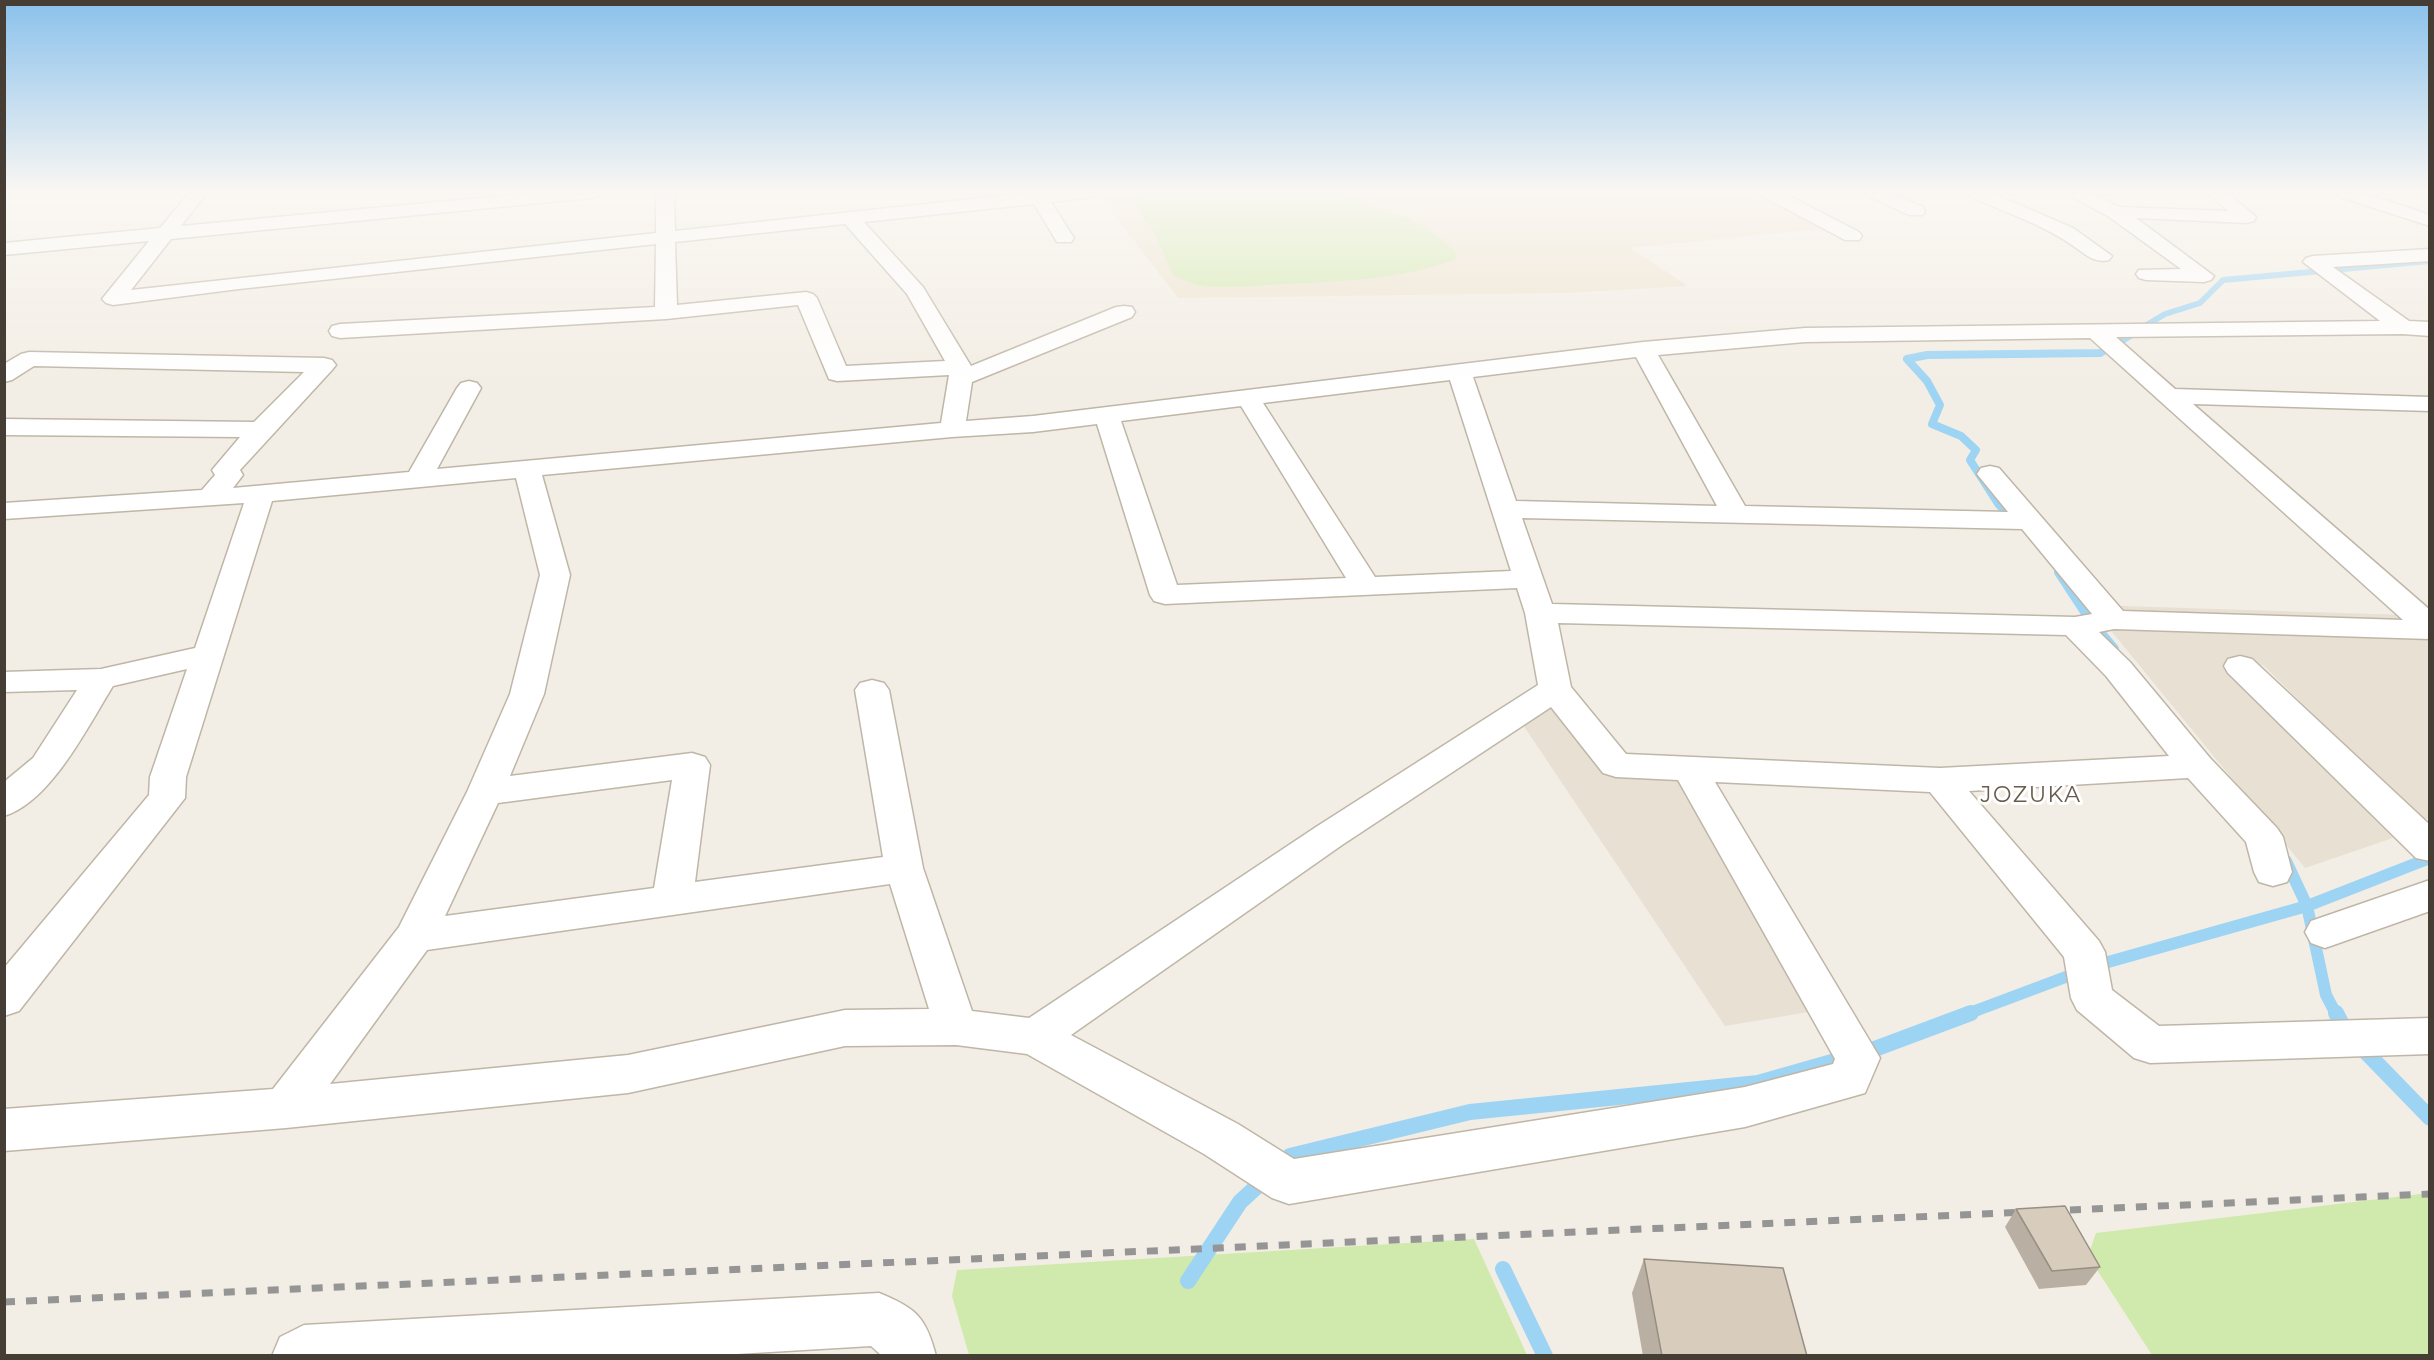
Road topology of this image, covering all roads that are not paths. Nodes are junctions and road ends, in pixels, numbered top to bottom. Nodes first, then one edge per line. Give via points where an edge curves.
1 (147, 256) edge
2 (493, 256) edge
3 (667, 256) edge
4 (884, 256) edge
5 (2177, 256) edge
6 (2405, 256) edge
7 (2146, 274) dead end
8 (1124, 312) dead end
9 (666, 313) junction
10 (2403, 327) junction
11 (2430, 329) edge
12 (340, 331) dead end
13 (2098, 333) junction
14 (1643, 349) junction
15 (1459, 371) junction
16 (961, 372) junction
17 (4, 375) edge
18 (469, 388) dead end
19 (2170, 396) junction
20 (1248, 398) junction
21 (2430, 404) edge
22 (1107, 416) junction
23 (4, 426) edge
24 (952, 429) junction
25 (261, 430) junction
26 (527, 468) junction
27 (1990, 474) dead end
28 (418, 479) junction
29 (261, 494) junction
30 (211, 496) junction
31 (1505, 509) junction
32 (4, 511) edge
33 (1736, 514) junction
34 (2030, 521) junction
35 (1366, 586) junction
36 (1534, 596) junction
37 (2114, 620) junction
38 (2075, 626) junction
39 (2430, 628) edge
40 (209, 654) junction
41 (2240, 666) dead end
42 (101, 680) junction
43 (4, 682) edge
44 (1555, 689) junction
45 (872, 690) dead end
46 (2197, 766) junction
47 (1689, 768) junction
48 (1940, 780) junction
49 (485, 792) junction
50 (4, 803) edge
51 (2429, 848) edge
52 (904, 868) junction
53 (2273, 872) dead end
54 (2430, 895) edge
55 (672, 902) junction
56 (2325, 932) dead end
57 (415, 936) junction
58 (4, 999) edge
59 (956, 1027) junction
60 (2430, 1036) edge
61 (1035, 1037) junction
62 (286, 1108) junction
63 (4, 1130) edge
64 (299, 1356) edge
65 (909, 1356) edge

1 - 2 street via 113,299
3 - 9 street
4 - 16 street via 916,291
5 - 7 street via 2204,276
6 - 10 street via 2313,262
8 - 16 street
9 - 12 street
9 - 16 street via 806,298 837,374
10 - 11 street
10 - 13 street
13 - 14 street via 1805,335
13 - 19 street
14 - 15 street
14 - 33 street
15 - 20 street
15 - 31 street
16 - 24 street
17 - 25 street via 29,359 324,365
18 - 28 street
19 - 21 street
19 - 39 street
20 - 22 street
20 - 35 street
22 - 24 street
22 - 35 street via 1165,595
23 - 25 street
24 - 26 street
25 - 30 street via 225,470 230,475
26 - 28 street
26 - 49 street via 555,575 527,694
27 - 34 street
28 - 29 street
29 - 30 street
29 - 40 street
30 - 32 street
31 - 33 street
31 - 36 street
33 - 34 street
34 - 37 street
35 - 36 street
36 - 38 street
36 - 44 street
37 - 38 street
37 - 39 street
38 - 46 street via 2118,669
40 - 42 street
40 - 58 street via 168,777 167,798
41 - 51 street
42 - 43 street
42 - 50 street via 46,766
44 - 47 street via 1616,765
44 - 61 street via 1329,836
45 - 52 street
46 - 48 street
46 - 53 street via 2264,837
47 - 48 street
47 - 61 street via 1858,1059 1849,1079 1745,1107 1289,1182 1221,1139
48 - 60 street via 2084,952 2092,998 2150,1045
49 - 55 street via 692,765
49 - 57 street
52 - 55 street
52 - 59 street
54 - 56 street
55 - 57 street
57 - 62 street
59 - 61 street
59 - 62 street via 845,1028 628,1074
62 - 63 street
64 - 65 street via 304,1352 879,1319 905,1339

